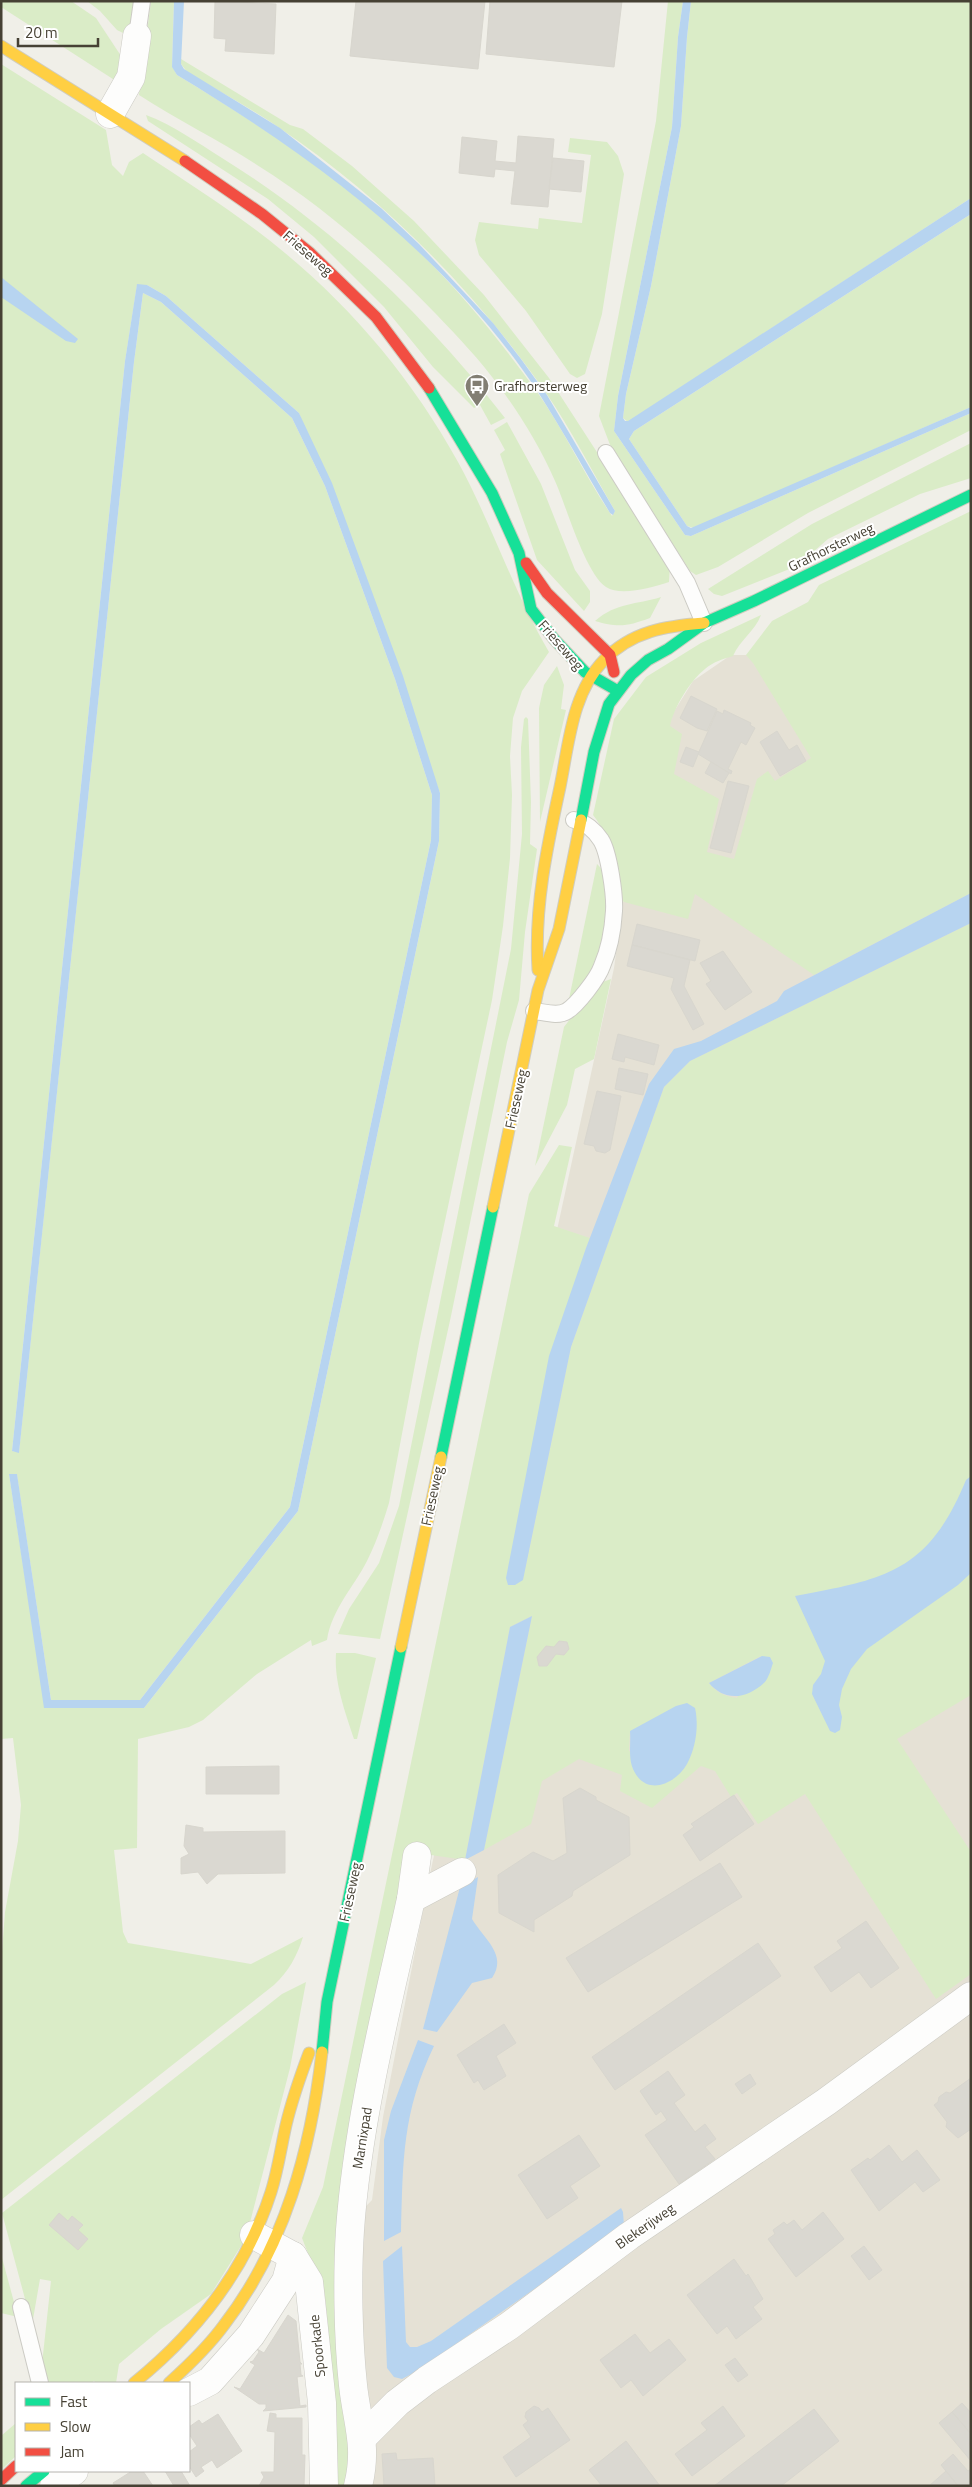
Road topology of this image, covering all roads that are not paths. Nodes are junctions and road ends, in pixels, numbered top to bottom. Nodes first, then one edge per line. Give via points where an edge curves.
1 (142, 1) edge
2 (137, 36) joint
3 (1, 46) edge
4 (110, 114) junction
5 (606, 453) dead end
6 (971, 495) edge
7 (519, 553) junction
8 (704, 622) junction
9 (610, 655) junction
10 (590, 677) junction
11 (618, 691) junction
12 (553, 816) junction
13 (580, 821) junction
14 (538, 990) junction
15 (534, 1011) junction
16 (417, 1856) dead end
17 (462, 1872) dead end
18 (411, 1899) junction
19 (971, 1996) edge
20 (327, 2002) junction
21 (273, 2246) junction
22 (20, 2307) dead end
23 (152, 2381) edge
24 (40, 2382) edge
25 (190, 2391) edge
26 (363, 2437) junction
27 (15, 2467) edge
28 (43, 2472) edge
29 (73, 2472) edge
30 (1, 2480) edge
31 (359, 2485) edge
32 (26, 2486) edge
33 (54, 2486) edge
34 (324, 2486) edge

1 - 2 lane
2 - 4 street via 131,77
3 - 4 main road, Frieseweg
4 - 7 main road, Frieseweg via 262,214 309,252 376,317 457,430 492,492
5 - 8 lane via 685,578
6 - 8 main road, Grafhorsterweg
7 - 9 main road, Frieseweg via 547,593
7 - 10 main road, Frieseweg via 531,609
8 - 9 main road, Grafhorsterweg via 662,625 642,633
8 - 11 main road, Grafhorsterweg via 648,660
9 - 10 main road, Frieseweg
9 - 11 main road
10 - 11 main road, Frieseweg
10 - 12 main road, Frieseweg via 573,722
11 - 13 main road, Frieseweg via 606,712 594,752
12 - 13 lane
12 - 14 main road, Frieseweg via 537,926
13 - 14 main road, Frieseweg via 559,929
13 - 15 lane via 601,840 614,898 603,964 567,1012
14 - 15 main road, Frieseweg
15 - 20 main road, Frieseweg
16 - 18 street
17 - 18 street
18 - 26 street, Marnixpad via 362,2130 350,2231 353,2385
19 - 26 street, Blekerijweg via 826,2102 629,2236 509,2326 427,2380 397,2403
20 - 21 main road, Frieseweg via 314,2108 298,2178
20 - 21 main road, Frieseweg via 292,2103 271,2191
21 - 23 main road via 226,2286
21 - 23 main road via 230,2319 183,2372
21 - 25 street via 286,2281 246,2340 210,2381
21 - 34 street, Spoorkade via 304,2274 311,2290 322,2403
22 - 24 lane
26 - 31 street
27 - 30 main road
28 - 32 main road
29 - 33 street

